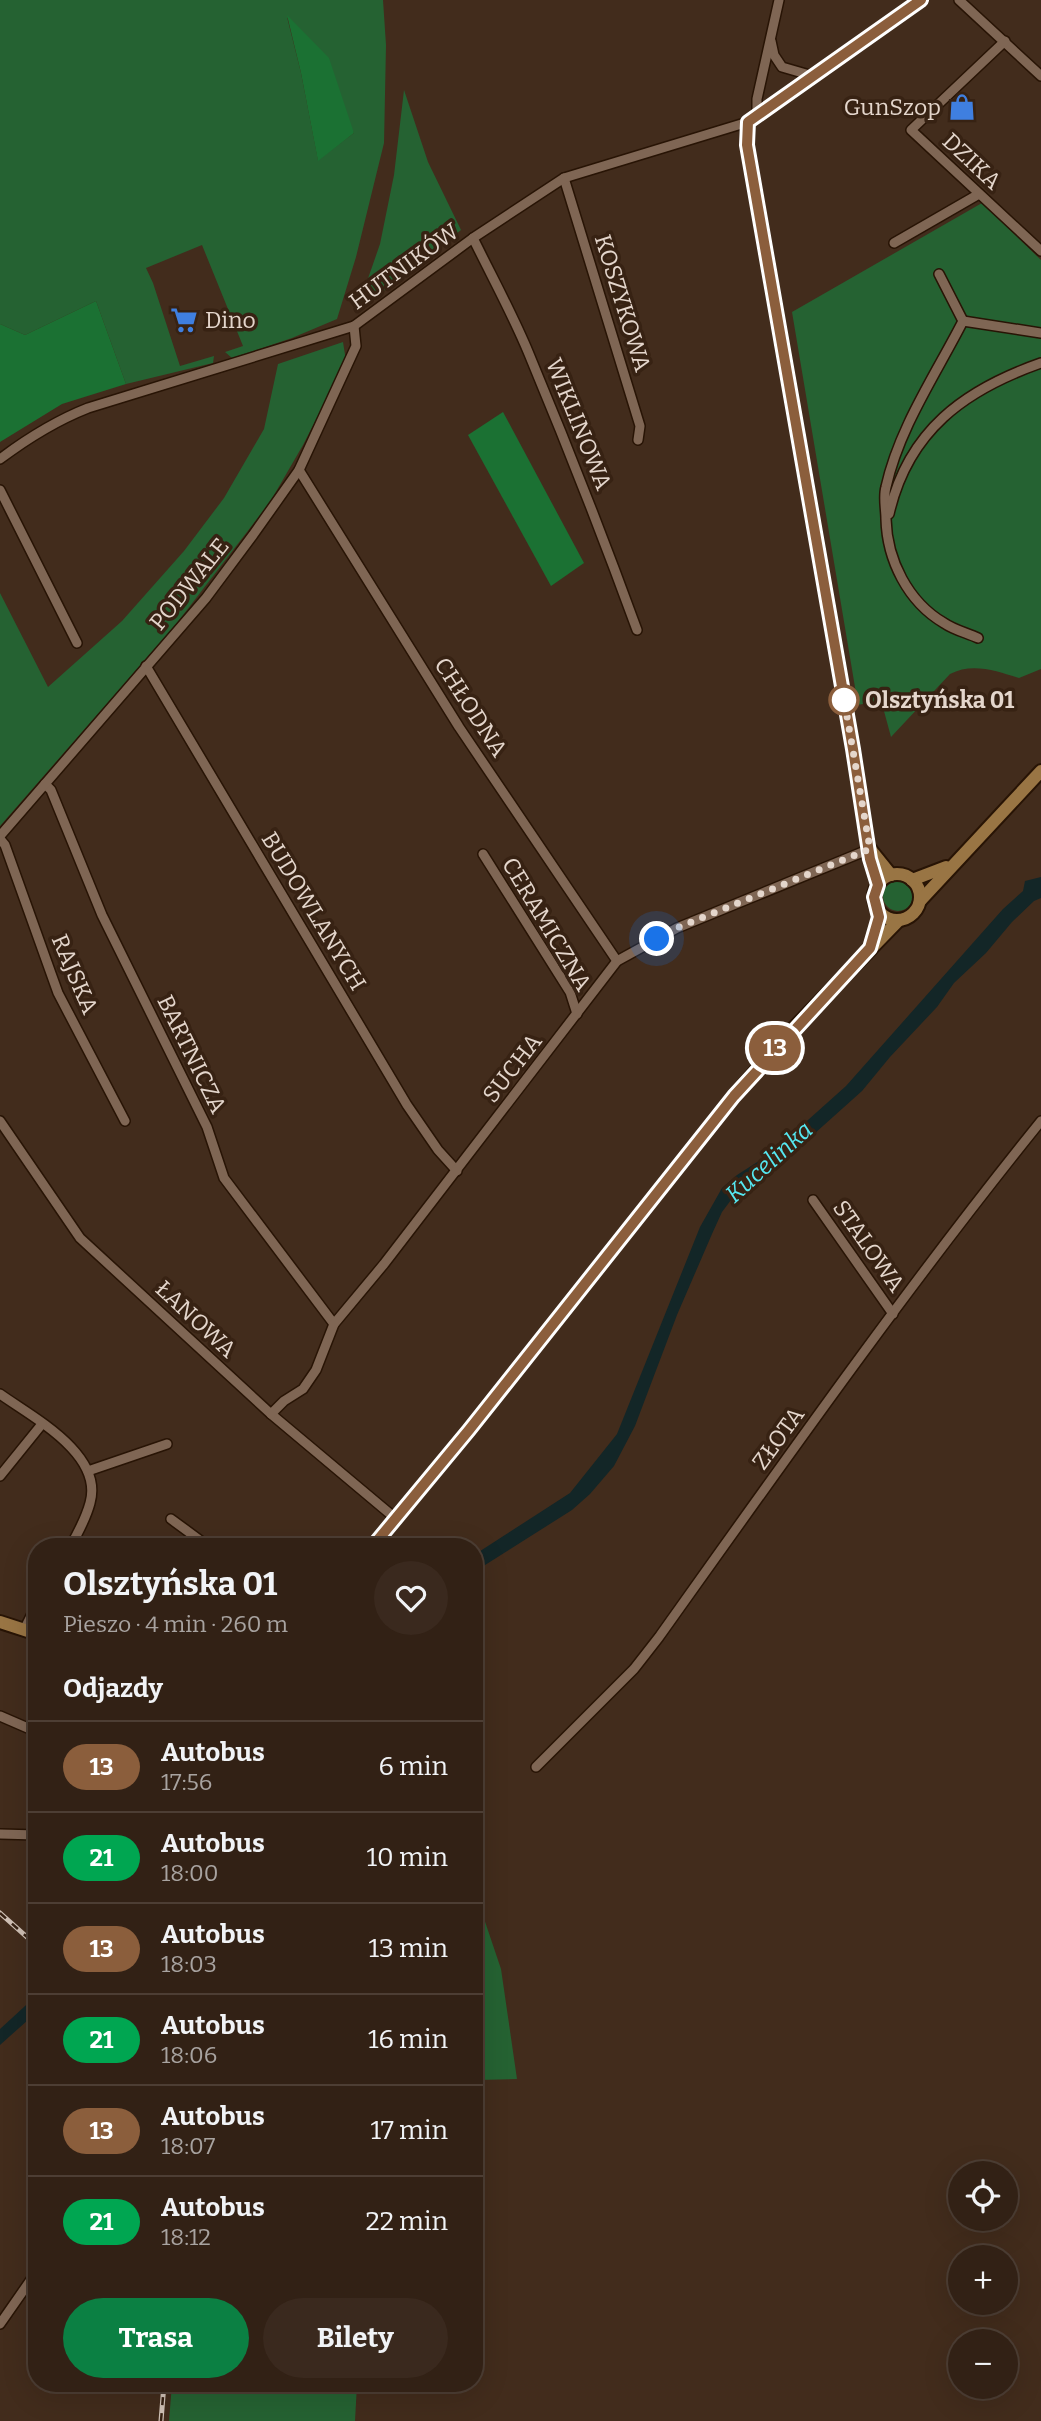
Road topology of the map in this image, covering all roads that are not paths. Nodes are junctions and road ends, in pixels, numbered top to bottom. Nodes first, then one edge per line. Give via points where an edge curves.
1 (779, 0) edge
2 (921, 0) edge
3 (959, 0) edge
4 (771, 37) junction
5 (1005, 41) junction
6 (813, 76) junction
7 (1041, 76) edge
8 (752, 118) junction
9 (564, 178) junction
10 (979, 194) junction
11 (473, 238) junction
12 (894, 243) dead end
13 (1041, 251) edge
14 (939, 274) dead end
15 (963, 321) junction
16 (354, 326) junction
17 (1041, 333) edge
18 (1041, 363) edge
19 (638, 440) dead end
20 (0, 459) edge
21 (299, 470) junction
22 (0, 490) edge
23 (886, 528) junction
24 (637, 630) dead end
25 (978, 638) dead end
26 (77, 643) dead end
27 (146, 666) junction
28 (1041, 771) edge
29 (45, 784) junction
30 (0, 837) edge
31 (870, 849) junction
32 (483, 854) dead end
33 (950, 866) junction
34 (891, 875) junction
35 (912, 880) junction
36 (878, 885) junction
37 (920, 901) junction
38 (879, 910) junction
39 (899, 920) junction
40 (870, 948) junction
41 (618, 961) junction
42 (577, 1014) junction
43 (0, 1121) edge
44 (125, 1121) dead end
45 (1041, 1121) edge
46 (457, 1171) junction
47 (813, 1200) dead end
48 (894, 1314) junction
49 (334, 1324) junction
50 (0, 1394) edge
51 (271, 1414) junction
52 (41, 1424) junction
53 (167, 1444) dead end
54 (88, 1471) junction
55 (0, 1476) edge
56 (395, 1518) junction
57 (171, 1519) dead end
58 (74, 1538) edge
59 (197, 1538) edge
60 (379, 1538) edge
61 (0, 1622) edge
62 (28, 1631) edge
63 (0, 1716) edge
64 (28, 1728) edge
65 (536, 1767) dead end
66 (0, 1834) edge
67 (28, 1835) edge
68 (28, 2285) edge
69 (0, 2324) edge

1 - 4 street
2 - 6 street
3 - 5 street
4 - 6 street via 782,67
4 - 8 street
5 - 7 street
5 - 10 street, DZIKA via 911,130
6 - 8 street
8 - 9 street, HUTNIKÓW
8 - 31 street via 747,145
9 - 11 street, HUTNIKÓW
9 - 19 street, KOSZYKOWA via 640,426
10 - 12 street
10 - 13 street, DZIKA
11 - 16 street, HUTNIKÓW
11 - 24 street, WIKLINOWA via 529,355
14 - 15 street
15 - 17 street
15 - 23 street via 901,441 885,489
16 - 20 street, HUTNIKÓW via 60,419
16 - 21 street, PODWALE via 356,346
18 - 23 street via 981,391 925,434 902,473
21 - 27 street, PODWALE via 206,598
21 - 41 street, CHŁODNA via 459,727
22 - 26 street
23 - 25 street via 899,574 916,600 943,623
27 - 29 street, PODWALE
27 - 46 street, BUDOWLANYCH via 407,1105
28 - 33 street
29 - 30 street, PODWALE
29 - 49 street, BARTNICZA via 102,915 207,1127 224,1178
30 - 44 street, RAJSKA via 58,993
31 - 34 street
31 - 36 street
31 - 41 street, SUCHA via 677,928
32 - 42 street, CERAMICZNA via 569,992
33 - 35 street
33 - 37 street
34 - 35 street
34 - 36 street
35 - 37 street
36 - 38 street via 874,897
37 - 39 street via 912,914
38 - 39 street
38 - 40 street
39 - 40 street
40 - 56 street via 734,1096
41 - 42 street, SUCHA
42 - 46 street, SUCHA
43 - 51 street, ŁANOWA via 80,1238
45 - 48 street, ZŁOTA
46 - 49 street, SUCHA
47 - 48 street, STALOWA
48 - 65 street, ZŁOTA via 659,1637
49 - 51 street, SUCHA via 316,1370 303,1389
50 - 52 street
51 - 56 street, ŁANOWA
52 - 54 street via 72,1447
52 - 55 street
53 - 54 street
54 - 58 street via 91,1501
56 - 60 street
57 - 59 street
61 - 62 street
63 - 64 street
66 - 67 street
68 - 69 street

